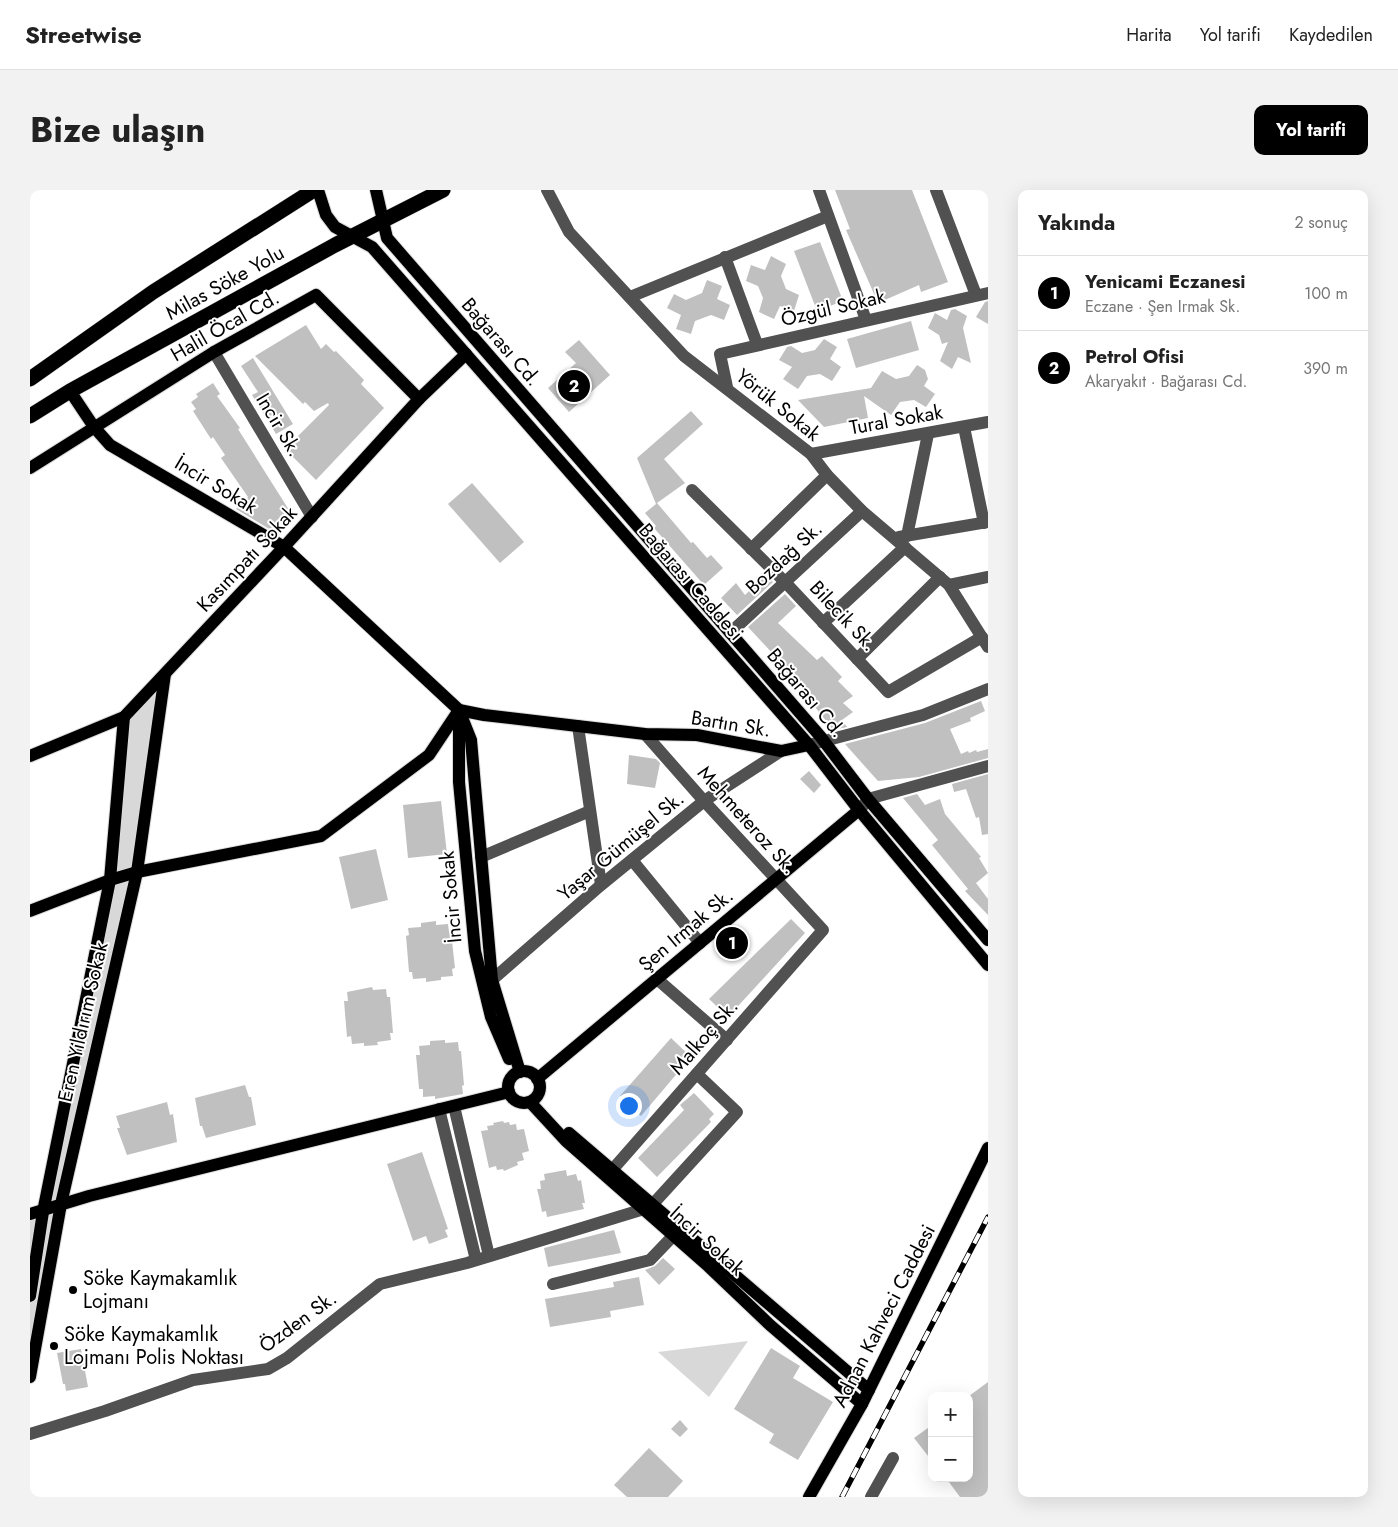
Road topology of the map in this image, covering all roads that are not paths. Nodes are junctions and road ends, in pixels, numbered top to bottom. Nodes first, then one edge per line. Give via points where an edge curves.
1 (314, 190) edge
2 (318, 190) edge
3 (376, 190) edge
4 (442, 190) edge
5 (547, 190) edge
6 (819, 190) edge
7 (936, 190) edge
8 (828, 216) junction
9 (381, 221) junction
10 (353, 236) junction
11 (725, 257) junction
12 (982, 294) edge
13 (630, 297) junction
14 (866, 320) junction
15 (757, 344) junction
16 (214, 352) junction
17 (466, 354) junction
18 (30, 379) edge
19 (727, 387) junction
20 (70, 391) junction
21 (419, 399) junction
22 (30, 416) edge
23 (988, 422) edge
24 (94, 427) junction
25 (964, 427) junction
26 (928, 434) junction
27 (810, 454) junction
28 (30, 468) edge
29 (827, 475) junction
30 (593, 476) junction
31 (582, 486) junction
32 (692, 490) dead end
33 (862, 511) junction
34 (312, 517) junction
35 (986, 523) edge
36 (902, 541) junction
37 (284, 548) junction
38 (751, 549) junction
39 (988, 577) edge
40 (945, 581) junction
41 (786, 583) junction
42 (824, 623) junction
43 (730, 633) junction
44 (985, 642) edge
45 (857, 659) junction
46 (165, 674) junction
47 (988, 689) edge
48 (459, 710) junction
49 (124, 717) junction
50 (578, 726) junction
51 (645, 734) junction
52 (823, 740) junction
53 (809, 745) junction
54 (781, 751) junction
55 (30, 756) edge
56 (988, 766) edge
57 (868, 799) junction
58 (704, 801) junction
59 (859, 810) junction
60 (590, 811) junction
61 (481, 857) junction
62 (632, 860) junction
63 (137, 872) junction
64 (110, 880) junction
65 (776, 880) junction
66 (601, 885) junction
67 (30, 911) edge
68 (823, 930) joint
69 (988, 940) edge
70 (700, 943) junction
71 (988, 965) edge
72 (657, 979) junction
73 (492, 980) junction
74 (727, 1040) junction
75 (518, 1073) junction
76 (697, 1074) junction
77 (537, 1079) junction
78 (509, 1092) junction
79 (533, 1100) junction
80 (454, 1106) junction
81 (440, 1109) junction
82 (988, 1148) edge
83 (613, 1169) junction
84 (61, 1204) junction
85 (648, 1207) junction
86 (43, 1212) junction
87 (30, 1214) edge
88 (673, 1236) junction
89 (482, 1258) junction
90 (553, 1284) dead end
91 (30, 1296) edge
92 (30, 1378) edge
93 (868, 1390) junction
94 (862, 1404) junction
95 (30, 1434) edge
96 (893, 1458) dead end
97 (873, 1493) edge
98 (809, 1497) edge
99 (887, 1497) edge

1 - 18 highway, Milas Söke Yolu via 152,292
2 - 10 main road, Bağarası Caddesi via 331,221
3 - 9 main road, Bağarası Cd.
4 - 9 highway, Milas Söke Yolu
5 - 13 street, Yörük Sokak via 570,232
6 - 8 street
7 - 12 street
8 - 11 street
8 - 14 street
9 - 10 highway, Milas Söke Yolu
9 - 30 main road, Bağarası Cd. via 386,238
10 - 17 main road, Bağarası Caddesi via 372,247
10 - 20 highway, Milas Söke Yolu
11 - 13 street
11 - 15 street
12 - 14 street, Özgül Sokak
13 - 19 street, Yörük Sokak via 684,356
14 - 15 street, Özgül Sokak
15 - 19 street, Özgül Sokak via 720,354
16 - 21 main road, Halil Öcal Cd. via 316,295
16 - 24 main road, Halil Öcal Cd.
16 - 34 street, Incir Sk.
17 - 21 main road, Kasımpatı Sokak
17 - 31 main road, Bağarası Caddesi
19 - 27 street, Yörük Sokak
20 - 22 highway, Milas Söke Yolu
20 - 24 main road, İncir Sokak
21 - 34 main road, Kasımpatı Sokak
23 - 25 street, Tural Sokak
24 - 28 main road, Halil Öcal Cd.
24 - 37 main road, İncir Sokak via 110,445
25 - 26 street, Tural Sokak
25 - 35 street
26 - 27 street, Tural Sokak
26 - 36 street
27 - 29 street, Yörük Sokak
29 - 33 street, Yörük Sokak
29 - 38 street
30 - 31 street
30 - 43 main road, Bağarası Cd.
31 - 53 main road, Bağarası Caddesi
32 - 38 street, Bilecik Sk.
33 - 36 street, Yörük Sokak
33 - 41 street, Bozdağ Sk.
34 - 37 main road, Kasımpatı Sokak
35 - 36 street
36 - 40 street, Yörük Sokak
36 - 42 street
37 - 46 main road, Kasımpatı Sokak
37 - 48 main road, İncir Sokak
38 - 41 street, Bilecik Sk.
39 - 40 street
40 - 44 street, Yörük Sokak
40 - 45 street
41 - 42 street, Bilecik Sk.
41 - 43 street, Bozdağ Sk.
42 - 45 street, Bilecik Sk.
43 - 52 main road, Bağarası Cd.
44 - 45 street, Bilecik Sk. via 888,692
46 - 49 main road, Kasımpatı Sokak
46 - 63 main road, Eren Yıldırım Sokak
47 - 52 street, Bartın Sk. via 923,715
48 - 50 main road, Bartın Sk.
48 - 61 main road, İncir Sokak via 470,740
48 - 63 main road via 429,755 321,836
48 - 75 main road, İncir Sokak via 459,782 475,951 491,1017
49 - 55 main road, Kasımpatı Sokak
49 - 64 main road, Eren Yıldırım Sokak
50 - 51 main road, Bartın Sk.
50 - 60 street
51 - 54 main road, Bartın Sk. via 698,736
51 - 58 street, Mehmeteroz Sk.
52 - 53 street, Bartın Sk.
52 - 57 main road, Bağarası Cd.
53 - 54 main road, Bartın Sk.
53 - 59 main road, Bağarası Caddesi
54 - 58 street, Yaşar Gümüşel Sk.
56 - 57 street
57 - 59 street
57 - 69 main road, Bağarası Cd.
58 - 62 street, Yaşar Gümüşel Sk.
58 - 65 street, Mehmeteroz Sk.
59 - 65 main road, Şen Irmak Sk.
59 - 71 main road, Bağarası Caddesi
60 - 61 street
60 - 66 street
61 - 73 main road, İncir Sokak
62 - 66 street, Yaşar Gümüşel Sk.
62 - 70 street
63 - 64 main road
63 - 84 main road, Eren Yıldırım Sokak
64 - 67 main road
64 - 86 main road, Eren Yıldırım Sokak
65 - 68 street, Mehmeteroz Sk.
65 - 70 main road, Şen Irmak Sk.
66 - 73 street, Yaşar Gümüşel Sk.
68 - 74 street, Malkoç Sk.
70 - 72 main road, Şen Irmak Sk.
72 - 74 street
72 - 77 main road, Şen Irmak Sk.
73 - 75 main road, İncir Sokak
74 - 76 street, Malkoç Sk.
75 - 77 main road via 530,1073
75 - 78 main road via 509,1082
76 - 83 street, Malkoç Sk.
76 - 85 street via 737,1112
77 - 79 main road via 540,1089
78 - 79 main road, İncir Sokak via 520,1103
78 - 80 main road
79 - 83 main road, İncir Sokak
79 - 85 main road, İncir Sokak via 566,1142
80 - 81 main road
80 - 89 street
81 - 84 main road
81 - 89 street
82 - 93 main road, Adnan Kahveci Caddesi
83 - 85 main road, İncir Sokak
84 - 86 main road
84 - 92 main road, Eren Yıldırım Sokak
85 - 88 main road, İncir Sokak
85 - 89 street
85 - 93 main road, İncir Sokak
86 - 87 main road
86 - 91 main road, Eren Yıldırım Sokak
88 - 90 street via 650,1260
88 - 94 main road, İncir Sokak
89 - 95 street, Özden Sk. via 380,1284 287,1358 268,1369 193,1380 105,1412
93 - 94 main road, Adnan Kahveci Caddesi
94 - 98 main road, Adnan Kahveci Caddesi
96 - 97 street
97 - 99 street

